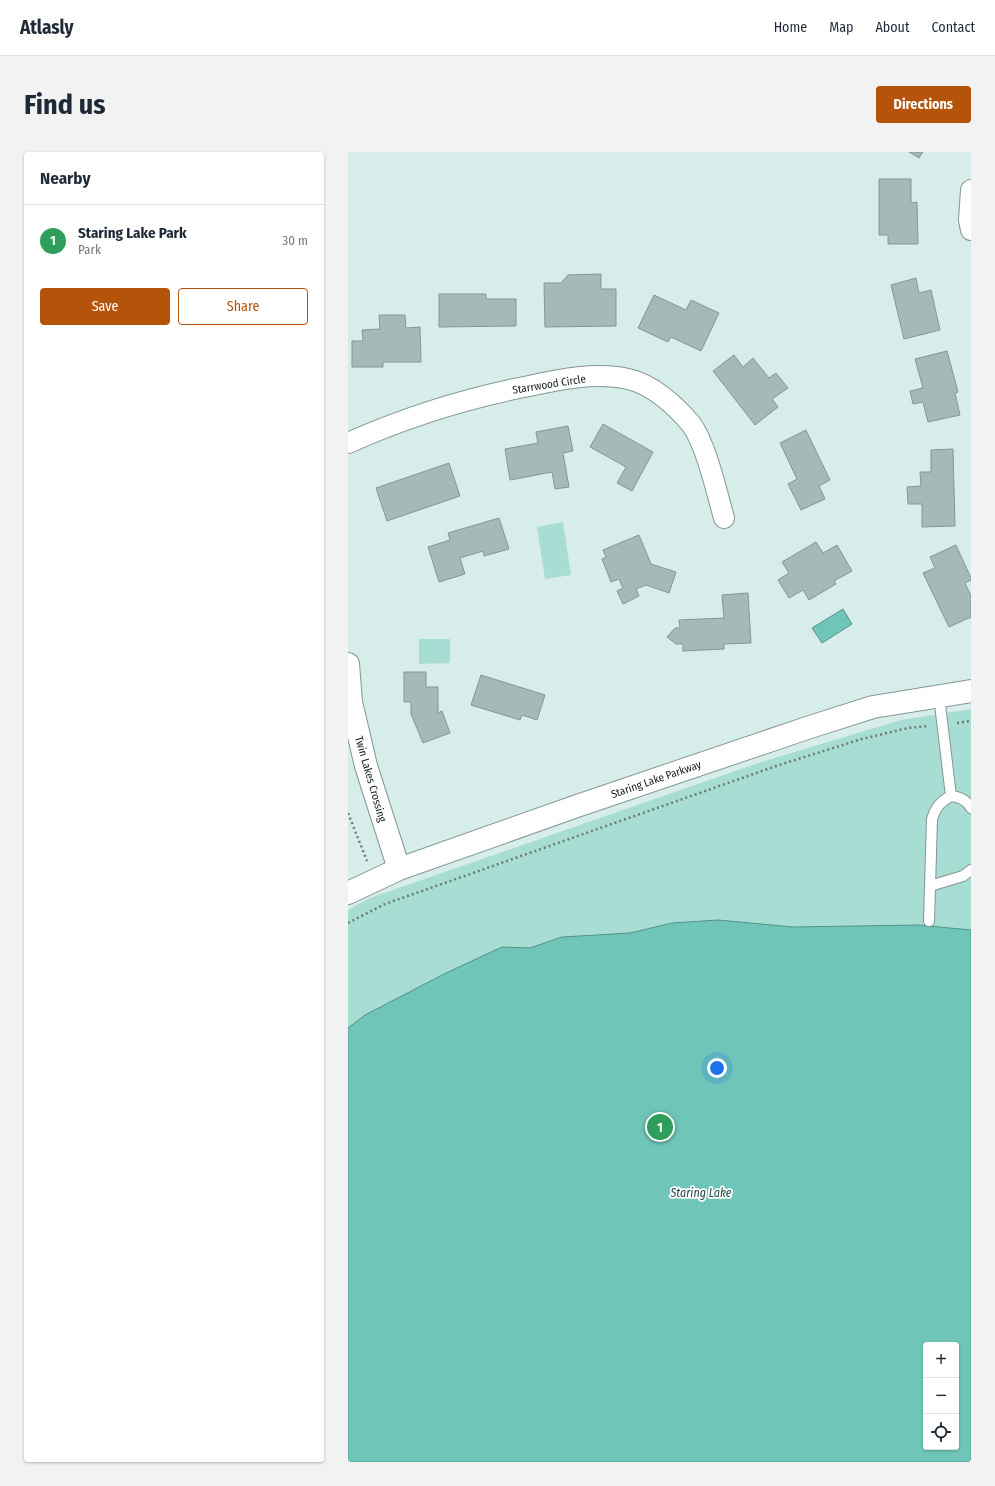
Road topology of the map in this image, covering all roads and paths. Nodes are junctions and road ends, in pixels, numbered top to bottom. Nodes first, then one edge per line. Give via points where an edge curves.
1 (971, 190) edge
2 (971, 230) edge
3 (348, 443) edge
4 (724, 518) dead end
5 (348, 664) edge
6 (971, 691) edge
7 (939, 696) junction
8 (971, 721) edge
9 (942, 725) junction
10 (951, 796) junction
11 (971, 808) edge
12 (348, 813) edge
13 (399, 869) junction
14 (971, 870) edge
15 (375, 880) junction
16 (930, 886) junction
17 (348, 893) edge
18 (385, 904) junction
19 (929, 921) dead end
20 (348, 923) edge

1 - 2 street
3 - 4 street, Starrwood Circle via 428,412 484,395 555,380 599,376 629,379 653,390 673,404 692,425 704,450
5 - 13 street, Twin Lakes Crossing via 351,702 366,766
6 - 7 street, Staring Lake Parkway
7 - 9 lane
7 - 13 street, Staring Lake Parkway via 873,707 577,806
8 - 9 path
9 - 10 lane
9 - 18 path via 908,728 847,743
10 - 11 lane via 964,800
10 - 16 lane via 936,807 932,818
12 - 15 path
13 - 15 street, Staring Lake Parkway
14 - 16 lane via 963,876
15 - 17 street, Staring Lake Parkway
15 - 18 path
16 - 19 lane
18 - 20 path

